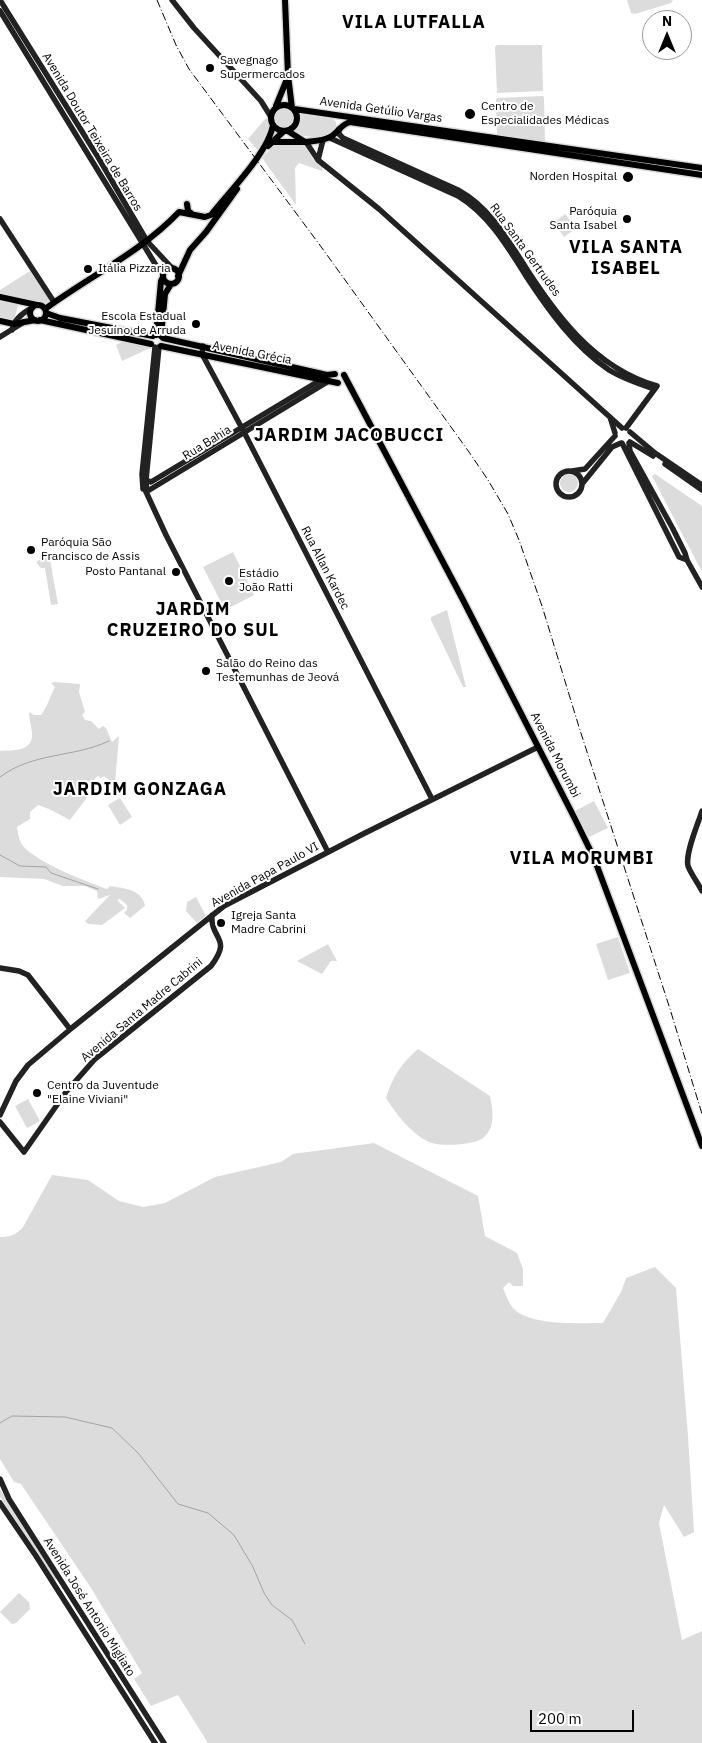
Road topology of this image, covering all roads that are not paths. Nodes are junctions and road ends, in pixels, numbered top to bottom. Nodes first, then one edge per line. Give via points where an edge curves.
1 (0, 0) edge
2 (172, 0) edge
3 (286, 0) edge
4 (0, 11) edge
5 (288, 75) junction
6 (262, 101) junction
7 (276, 106) junction
8 (293, 108) junction
9 (338, 115) junction
10 (271, 117) junction
11 (273, 125) junction
12 (338, 129) junction
13 (286, 131) junction
14 (327, 139) junction
15 (272, 142) junction
16 (305, 142) junction
17 (318, 160) junction
18 (702, 168) edge
19 (702, 175) edge
20 (187, 204) dead end
21 (192, 214) junction
22 (0, 219) edge
23 (145, 242) junction
24 (173, 269) junction
25 (163, 275) junction
26 (178, 276) junction
27 (171, 284) junction
28 (0, 297) edge
29 (54, 302) junction
30 (38, 305) junction
31 (32, 308) junction
32 (46, 311) junction
33 (38, 320) junction
34 (0, 322) edge
35 (64, 322) junction
36 (13, 327) junction
37 (120, 330) junction
38 (128, 332) junction
39 (158, 336) junction
40 (0, 337) edge
41 (119, 338) junction
42 (127, 340) junction
43 (156, 346) junction
44 (204, 346) junction
45 (202, 354) junction
46 (335, 374) junction
47 (344, 375) junction
48 (326, 378) junction
49 (338, 383) junction
50 (654, 387) junction
51 (352, 391) junction
52 (607, 414) junction
53 (242, 429) junction
54 (625, 429) junction
55 (615, 434) junction
56 (629, 442) junction
57 (621, 443) junction
58 (572, 471) junction
59 (150, 483) junction
60 (582, 484) junction
61 (702, 485) edge
62 (702, 490) edge
63 (145, 492) junction
64 (687, 560) junction
65 (702, 587) edge
66 (538, 747) junction
67 (432, 799) junction
68 (702, 811) edge
69 (328, 852) junction
70 (702, 891) edge
71 (212, 915) junction
72 (198, 927) junction
73 (213, 927) junction
74 (0, 968) edge
75 (70, 1029) junction
76 (0, 1115) edge
77 (0, 1122) edge
78 (702, 1146) edge
79 (0, 1480) edge
80 (0, 1504) edge
81 (155, 1743) edge
82 (164, 1743) edge

1 - 23 street, Avenida Doutor Teixeira de Barros via 98,157
2 - 6 street via 212,49
3 - 5 main road
4 - 23 street, Avenida Doutor Teixeira de Barros
5 - 7 main road
5 - 8 main road
6 - 7 street
6 - 10 street
7 - 8 main road via 284,104
7 - 10 main road
8 - 9 main road, Avenida Getúlio Vargas
8 - 13 main road via 297,121 292,129
9 - 12 main road
9 - 18 main road, Avenida Getúlio Vargas
10 - 11 main road
11 - 13 main road
11 - 21 main road via 270,138 211,215
12 - 14 main road
12 - 19 main road, Avenida Getúlio Vargas via 350,122
12 - 50 street, Rua Santa Gertrudes via 345,139 472,198 484,208 575,334 606,362
13 - 15 main road
13 - 16 main road
14 - 16 main road
14 - 17 street
14 - 50 street, Rua Santa Gertrudes via 470,204 489,222 572,337 608,369
15 - 16 main road
15 - 26 main road via 190,250
16 - 17 street
17 - 52 street via 379,209
20 - 21 main road
21 - 23 main road via 180,212
22 - 29 street
23 - 24 street, Avenida Doutor Teixeira de Barros
23 - 25 street, Avenida Doutor Teixeira de Barros
23 - 29 main road
24 - 25 main road via 168,269
24 - 26 main road
25 - 27 main road
25 - 39 main road
26 - 27 main road
27 - 39 main road via 165,294
28 - 30 main road
29 - 32 main road
30 - 31 main road
30 - 32 main road
31 - 33 main road via 30,315
31 - 36 street via 23,313
32 - 33 main road via 44,318
32 - 35 main road, Avenida Grécia
33 - 35 main road, Avenida Grécia
33 - 36 main road
34 - 36 main road
35 - 37 main road, Avenida Grécia
35 - 41 main road, Avenida Grécia
36 - 40 street
37 - 38 main road, Avenida Grécia
37 - 41 main road
38 - 39 main road, Avenida Grécia
38 - 42 main road
39 - 43 main road via 163,342
39 - 43 main road via 151,338
39 - 44 main road, Avenida Grécia
41 - 42 main road, Avenida Grécia
42 - 43 main road, Avenida Grécia
43 - 45 main road, Avenida Grécia
43 - 59 street
43 - 63 street via 142,474
44 - 45 street
44 - 48 main road, Avenida Grécia
45 - 48 main road, Avenida Grécia
45 - 53 street, Rua Allan Kardec
46 - 47 main road via 340,372
46 - 48 main road, Avenida Grécia
46 - 49 main road via 334,379
47 - 49 main road via 344,380
47 - 51 main road, Avenida Morumbi
48 - 49 main road, Avenida Grécia
48 - 53 street, Rua Bahia
49 - 51 main road
50 - 54 street via 626,421
51 - 66 main road, Avenida Morumbi
52 - 54 street
52 - 55 street
53 - 59 street, Rua Bahia
53 - 67 street, Rua Allan Kardec
54 - 55 street via 618,429
54 - 56 street
54 - 61 street
55 - 57 street
55 - 58 street via 585,469
56 - 57 street
56 - 62 street
56 - 64 street via 630,451 674,529
57 - 60 street via 611,448
57 - 64 street via 680,557
58 - 60 street
58 - 60 street via 560,475 556,482 557,490 564,496 572,496 579,492
59 - 63 street
59 - 63 street, Rua Bahia
63 - 69 street
64 - 65 street
66 - 67 street, Avenida Papa Paulo VI
66 - 78 main road, Avenida Morumbi via 596,863
67 - 69 street, Avenida Papa Paulo VI
68 - 70 street via 688,863
69 - 71 street, Avenida Papa Paulo VI
71 - 72 street, Avenida Papa Paulo VI
71 - 73 street
72 - 73 street
72 - 75 street, Avenida Papa Paulo VI
73 - 77 street, Avenida Santa Madre Cabrini via 221,943 211,966 95,1059 66,1092 24,1152
74 - 75 street via 28,975
75 - 76 street, Avenida Papa Paulo VI via 24,1070 12,1087
79 - 82 street, Avenida José Antonio Migliato
80 - 81 street, Avenida José Antonio Migliato

